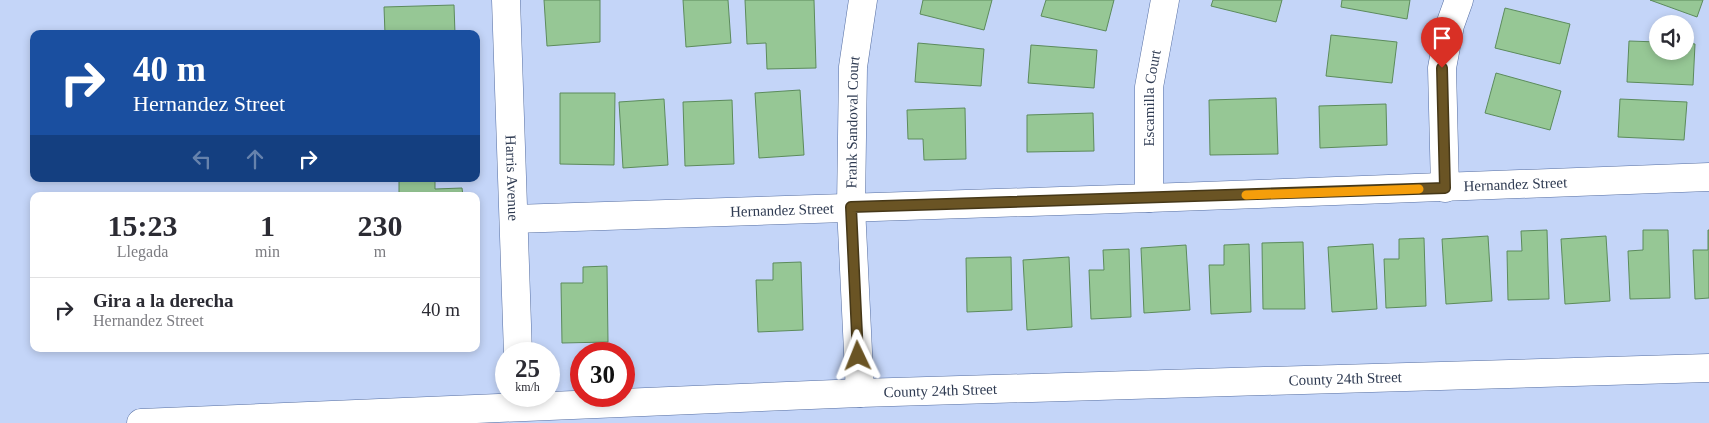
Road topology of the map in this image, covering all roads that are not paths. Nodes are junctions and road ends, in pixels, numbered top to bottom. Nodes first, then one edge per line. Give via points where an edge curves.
1 (506, 0) edge
2 (863, 0) edge
3 (1165, 0) edge
4 (1459, 0) edge
5 (1709, 177) edge
6 (1445, 188) junction
7 (1149, 198) junction
8 (851, 207) junction
9 (514, 218) junction
10 (518, 342) edge
11 (1709, 368) edge
12 (860, 394) junction
13 (560, 401) edge
14 (495, 403) edge
15 (141, 423) edge

1 - 9 street, Harris Avenue
2 - 8 street, Frank Sandoval Court via 853,67
3 - 7 street, Escamilla Court via 1149,87
4 - 6 street via 1450,25 1442,68
5 - 6 street, Hernandez Street
6 - 7 street, Hernandez Street
7 - 8 street, Hernandez Street
8 - 9 street, Hernandez Street
8 - 12 street, Frank Sandoval Court
9 - 10 street, Harris Avenue
11 - 12 street, County 24th Street
12 - 13 street, County 24th Street
14 - 15 street, County 24th Street

